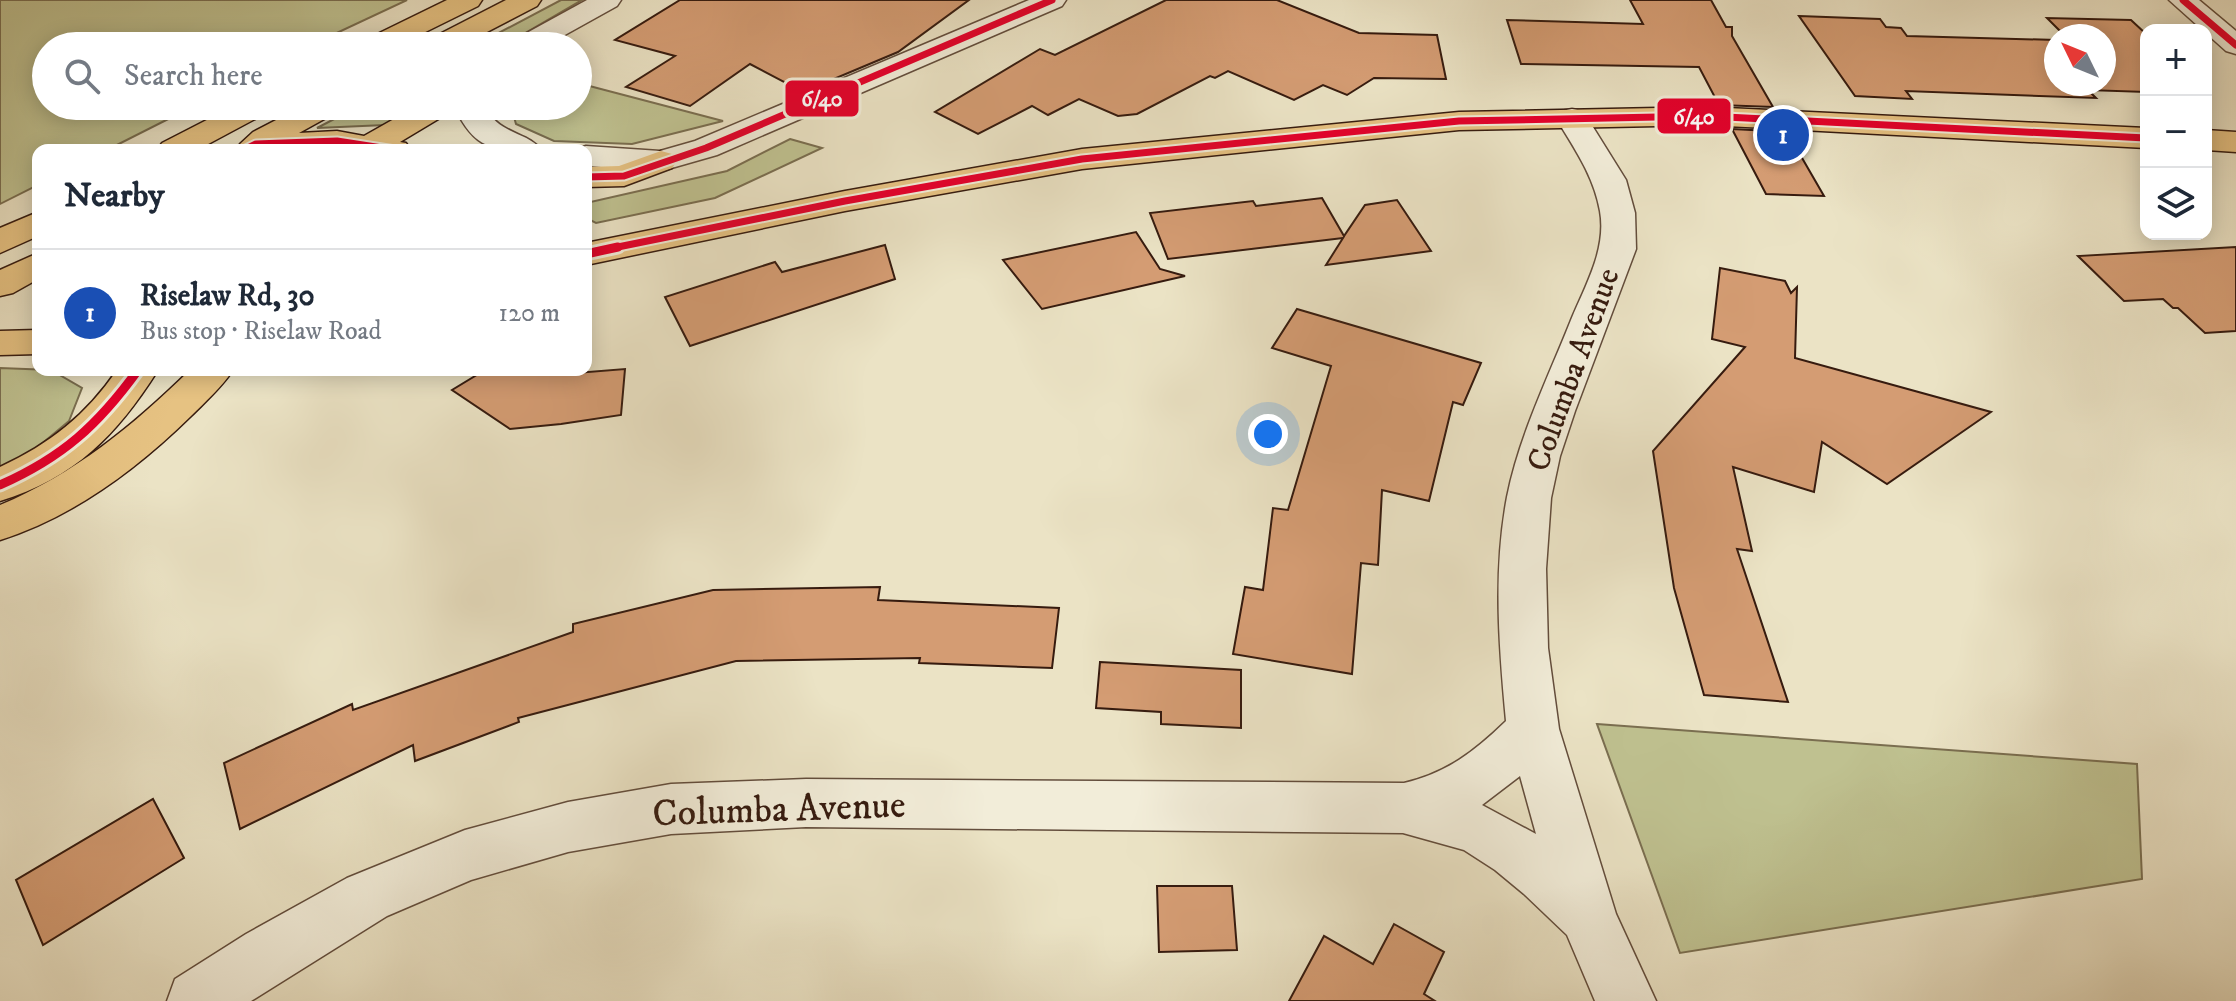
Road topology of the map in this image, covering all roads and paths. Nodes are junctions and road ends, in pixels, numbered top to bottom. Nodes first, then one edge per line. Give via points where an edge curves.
1 (468, 0) edge
2 (527, 0) edge
3 (607, 0) edge
4 (1052, 0) edge
5 (2183, 0) edge
6 (403, 32) edge
7 (464, 32) edge
8 (549, 32) edge
9 (2236, 45) edge
10 (1572, 118) junction
11 (230, 120) edge
12 (300, 120) edge
13 (420, 120) edge
14 (477, 120) edge
15 (2140, 138) edge
16 (2212, 140) edge
17 (2236, 142) edge
18 (184, 144) edge
19 (256, 144) edge
20 (294, 144) edge
21 (360, 144) edge
22 (387, 144) edge
23 (504, 144) edge
24 (592, 156) edge
25 (661, 161) junction
26 (592, 177) edge
27 (32, 225) edge
28 (0, 242) edge
29 (592, 253) edge
30 (32, 267) edge
31 (0, 285) edge
32 (32, 342) edge
33 (0, 343) edge
34 (134, 376) edge
35 (207, 376) edge
36 (0, 485) edge
37 (0, 523) edge
38 (1533, 729) junction
39 (1404, 808) junction
40 (1589, 919) junction
41 (197, 1001) edge
42 (1626, 1001) edge

1 - 6 main road
2 - 7 main road
3 - 8 street
4 - 25 street via 747,132
5 - 9 street
10 - 15 main road via 1706,116
10 - 29 main road via 1431,123 1082,159
10 - 38 street, Columba Avenue via 1609,180 1618,213 1618,249 1555,411 1529,498 1524,648
11 - 18 main road
12 - 19 main road
13 - 22 main road
14 - 23 street
16 - 17 main road
20 - 21 main road
24 - 25 street
25 - 26 main road via 624,176
27 - 28 main road
30 - 31 main road
32 - 33 main road
34 - 36 main road via 101,421 67,449
35 - 37 main road via 111,464
38 - 39 street, Columba Avenue via 1483,778 1443,800
38 - 40 street, Columba Avenue
39 - 40 street, Columba Avenue via 1466,824 1516,852 1544,872
39 - 41 street, Columba Avenue via 806,803 671,809 568,827 465,856 367,897
40 - 42 street, Columba Avenue

